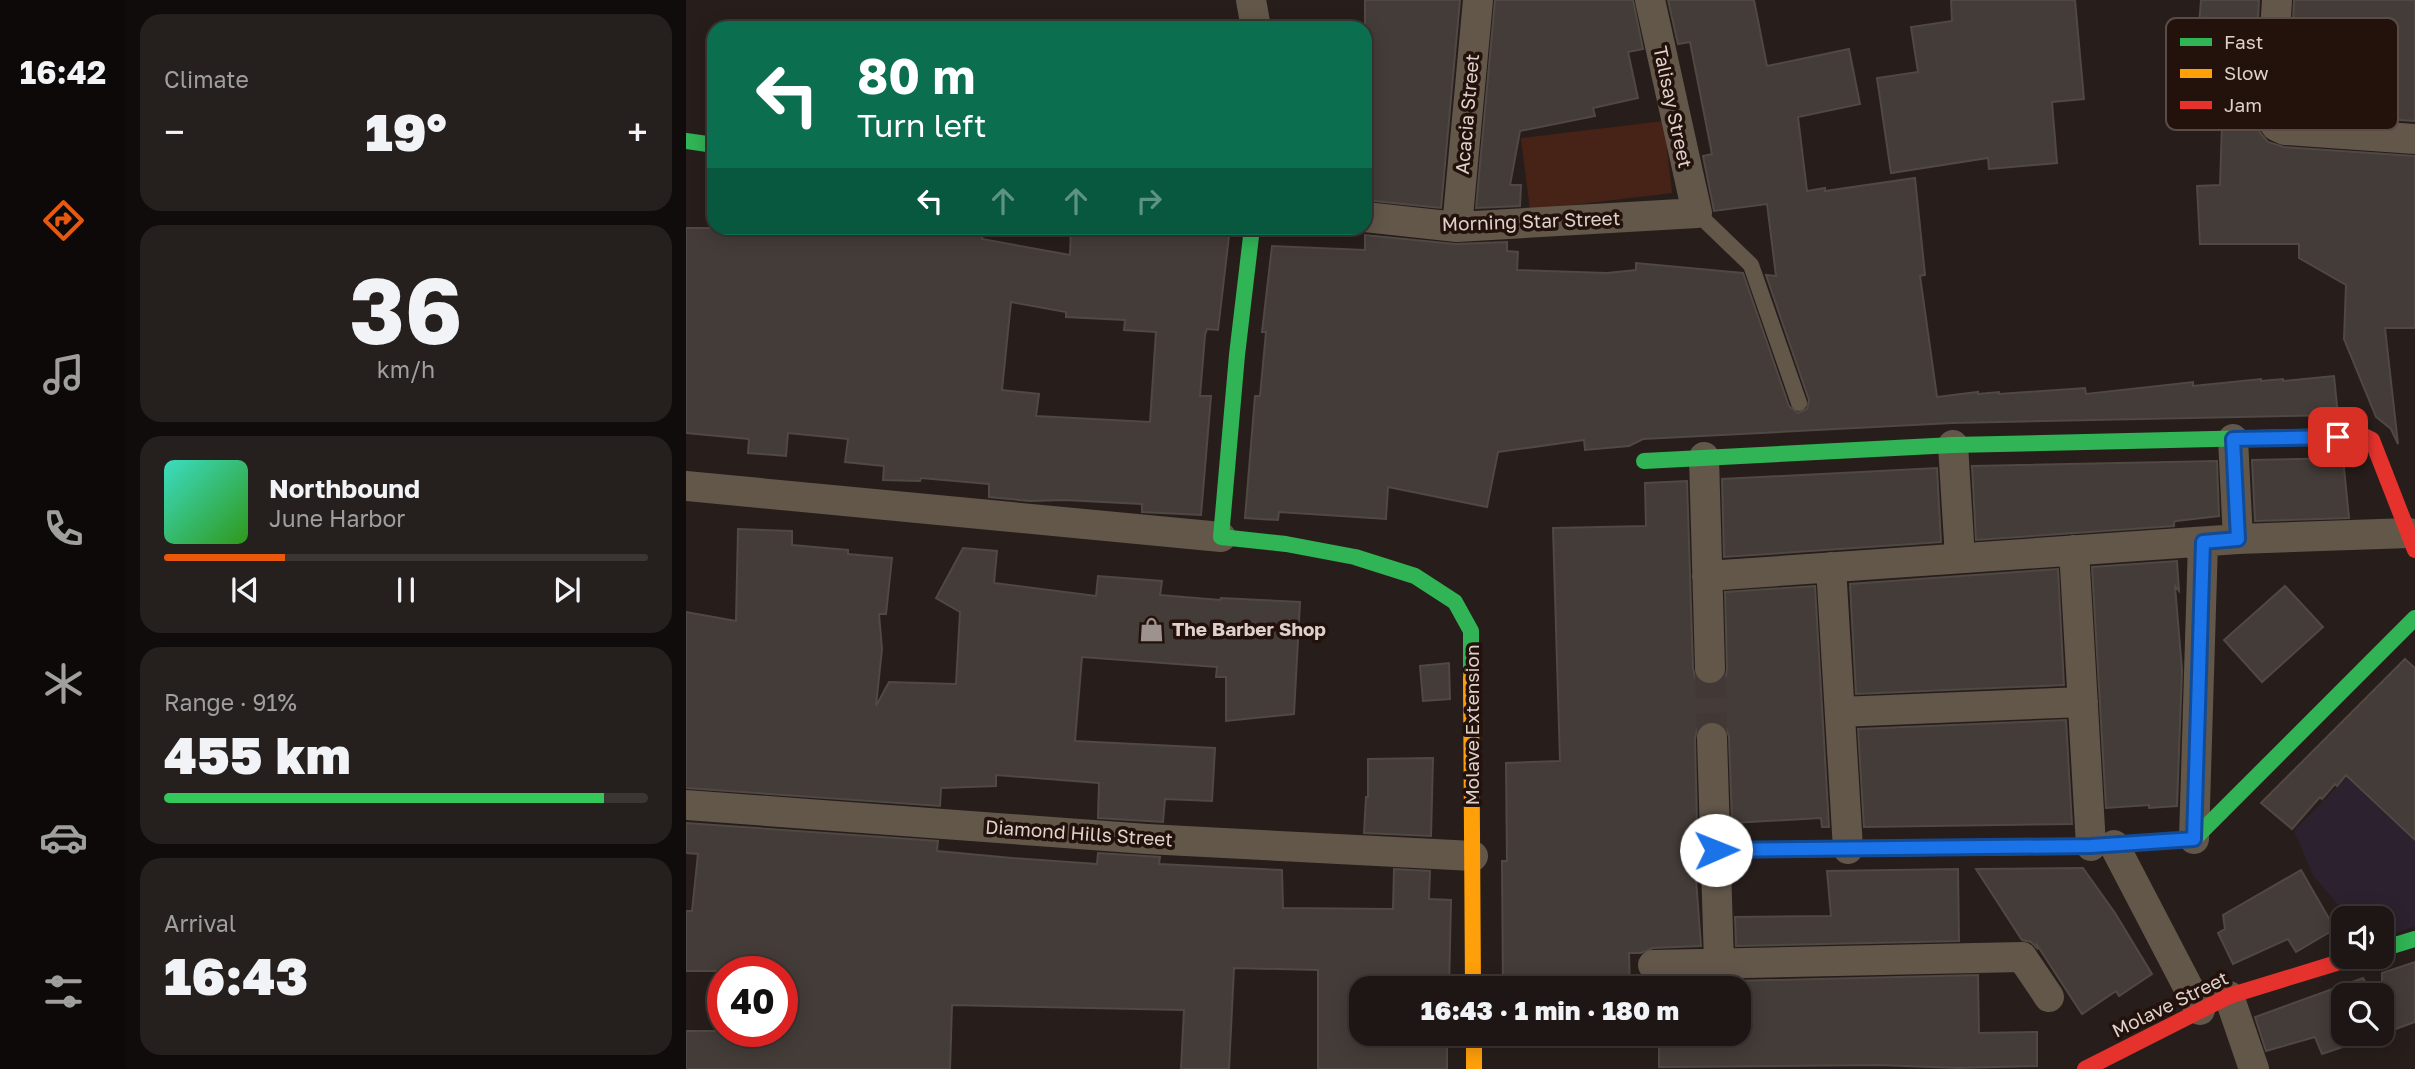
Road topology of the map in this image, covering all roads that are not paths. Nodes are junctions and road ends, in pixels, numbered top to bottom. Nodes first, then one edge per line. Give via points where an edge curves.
1 (1251, 0) edge
2 (1478, 0) edge
3 (1650, 0) edge
4 (2277, 0) edge
5 (2276, 18) edge
6 (1255, 21) edge
7 (2285, 130) edge
8 (2415, 139) edge
9 (686, 141) edge
10 (707, 144) edge
11 (1697, 213) junction
12 (1372, 218) edge
13 (1457, 227) junction
14 (1251, 235) edge
15 (1799, 403) dead end
16 (2233, 439) junction
17 (1953, 445) junction
18 (1704, 457) junction
19 (1644, 461) dead end
20 (686, 486) edge
21 (1222, 537) junction
22 (2238, 539) junction
23 (2203, 542) junction
24 (2412, 542) edge
25 (2074, 550) junction
26 (1960, 558) junction
27 (1831, 567) junction
28 (1707, 576) junction
29 (2415, 618) edge
30 (1710, 668) tunnel mouth
31 (2083, 702) junction
32 (1840, 712) junction
33 (1712, 738) tunnel mouth
34 (686, 805) edge
35 (2194, 839) junction
36 (2102, 846) junction
37 (1848, 849) junction
38 (1716, 850) junction
39 (1473, 856) junction
40 (2415, 939) edge
41 (2394, 945) edge
42 (1719, 963) junction
43 (1653, 965) dead end
44 (2331, 965) edge
45 (1474, 976) edge
46 (2229, 996) junction
47 (2049, 997) dead end
48 (2200, 1010) junction
49 (1474, 1046) edge
50 (1474, 1069) edge
51 (2085, 1069) edge
52 (2254, 1069) edge

1 - 6 street
2 - 13 street, Acacia Street
3 - 11 street, Talisay Street
4 - 5 street
7 - 8 street
9 - 10 street
11 - 13 street, Morning Star Street
11 - 15 lane via 1751,265
12 - 13 street, Morning Star Street
14 - 21 street
16 - 17 street
16 - 22 street
16 - 24 street via 2364,436 2372,440
17 - 18 street
17 - 26 street
18 - 19 street
18 - 28 street
20 - 21 street
21 - 39 street, Molave Extension via 1355,557 1416,576 1455,602 1471,631
22 - 23 street
22 - 24 street
23 - 25 street
23 - 35 street
25 - 26 street
25 - 31 street
26 - 27 street
27 - 28 street
27 - 32 street
28 - 30 street
29 - 35 street
31 - 32 street
31 - 36 street
32 - 37 street
33 - 38 street
34 - 39 street, Diamond Hills Street via 1147,839
35 - 36 street
36 - 37 street
36 - 48 street
37 - 38 street
38 - 42 street
39 - 45 street, Molave Extension
40 - 41 street
42 - 43 street
42 - 47 street via 2022,957
44 - 46 street, Molave Street
46 - 48 street, Molave Street
46 - 52 street
48 - 51 street, Molave Street
49 - 50 street

